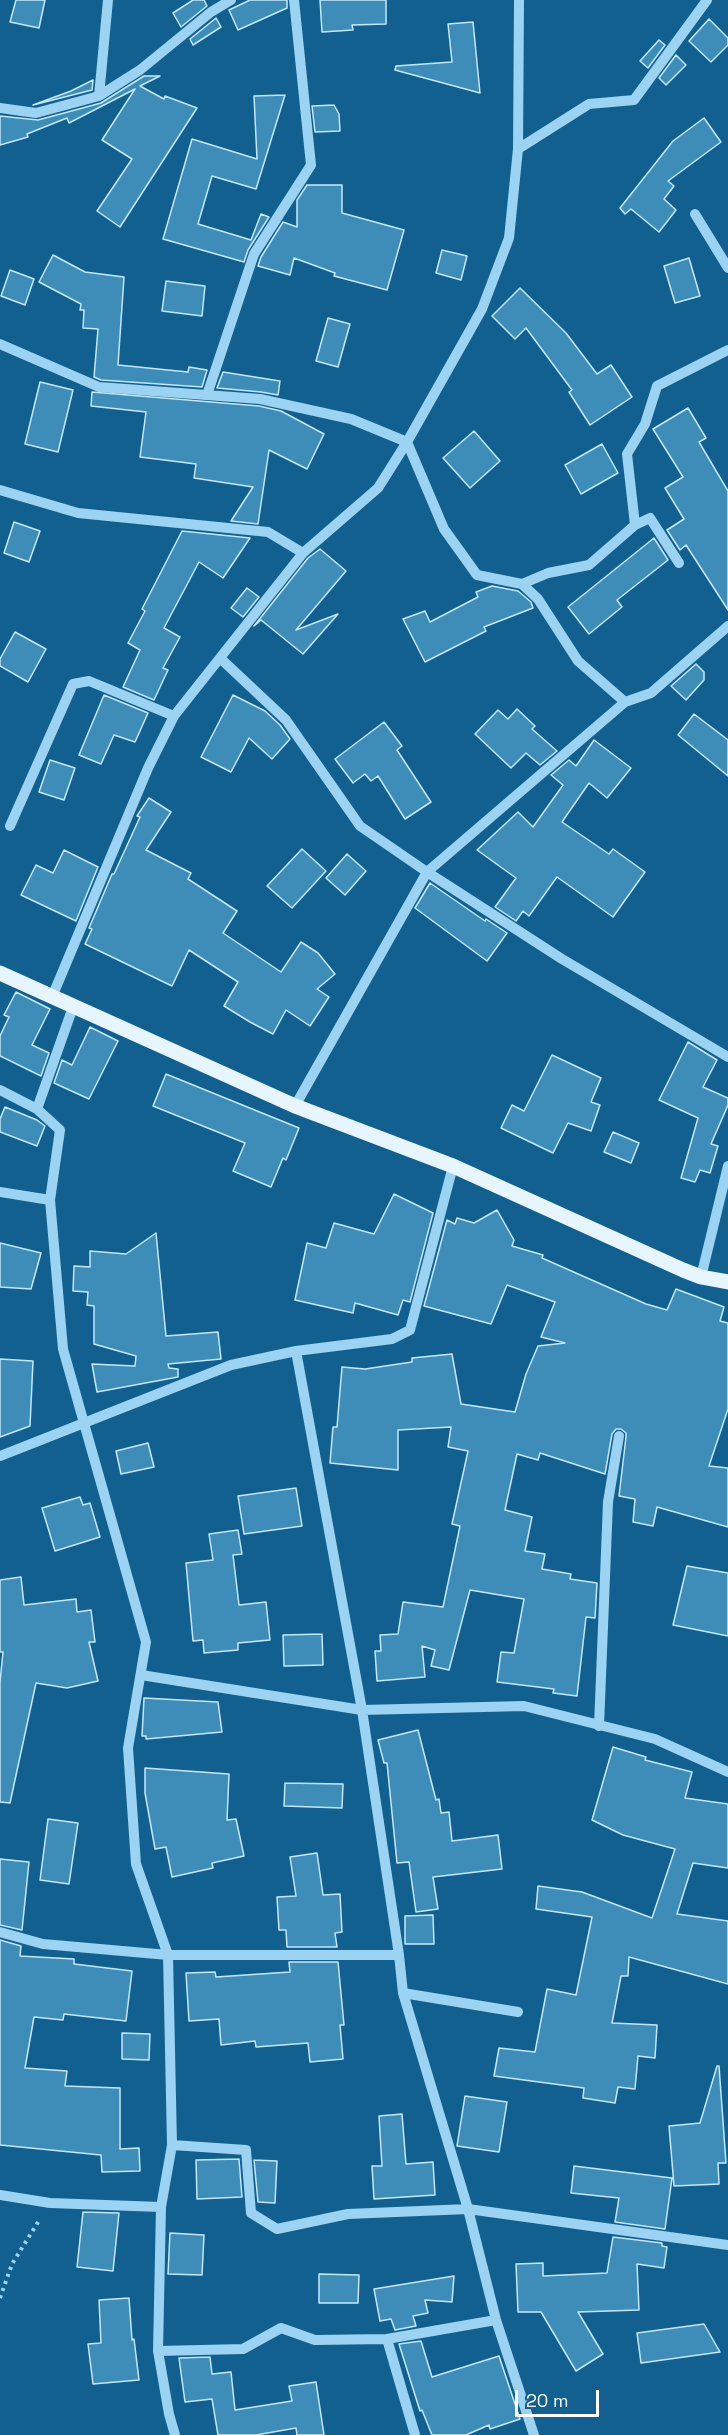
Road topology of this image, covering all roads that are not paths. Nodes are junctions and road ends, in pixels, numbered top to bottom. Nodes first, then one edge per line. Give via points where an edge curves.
1 (108, 0) edge
2 (231, 0) edge
3 (294, 0) edge
4 (519, 0) edge
5 (707, 0) edge
6 (99, 96) junction
7 (0, 108) edge
8 (518, 149) junction
9 (695, 214) dead end
10 (728, 268) edge
11 (0, 344) edge
12 (728, 350) edge
13 (207, 395) junction
14 (407, 442) junction
15 (0, 490) edge
16 (636, 525) junction
17 (303, 553) junction
18 (679, 563) dead end
19 (522, 584) junction
20 (728, 626) edge
21 (220, 658) junction
22 (626, 702) junction
23 (174, 716) junction
24 (10, 826) dead end
25 (427, 872) junction
26 (0, 973) edge
27 (52, 997) junction
28 (73, 1007) junction
29 (728, 1057) edge
30 (1, 1093) edge
31 (295, 1106) junction
32 (37, 1109) junction
33 (453, 1166) junction
34 (728, 1166) edge
35 (0, 1192) edge
36 (50, 1200) junction
37 (701, 1277) junction
38 (728, 1282) edge
39 (296, 1351) junction
40 (83, 1422) junction
41 (619, 1436) dead end
42 (0, 1456) edge
43 (141, 1675) junction
44 (362, 1710) junction
45 (599, 1726) junction
46 (728, 1772) edge
47 (0, 1932) edge
48 (399, 1954) junction
49 (168, 1955) junction
50 (403, 1993) junction
51 (518, 2012) dead end
52 (172, 2145) junction
53 (0, 2194) edge
54 (161, 2207) junction
55 (468, 2209) junction
56 (728, 2246) edge
57 (496, 2320) junction
58 (387, 2339) junction
59 (158, 2351) junction
60 (175, 2435) edge
61 (416, 2435) edge
62 (534, 2435) edge

1 - 6 street
2 - 6 street via 140,70
3 - 13 street via 311,165 254,254
4 - 8 street
5 - 8 street via 634,100 589,104
6 - 7 street via 36,113
8 - 14 street via 510,238 482,309
9 - 10 street
11 - 13 street via 99,387
12 - 16 street via 657,386 645,424 627,454
13 - 14 street via 260,399 339,417
14 - 17 street via 378,488
14 - 19 street via 444,530 477,575
15 - 17 street via 78,513 268,532
16 - 18 street via 650,518
16 - 19 street via 589,565 548,573
17 - 21 street
19 - 22 street via 538,599 578,661
20 - 22 street via 651,693
21 - 23 street
21 - 25 street via 286,720 360,826
22 - 25 street
23 - 24 street via 89,681 73,684
23 - 27 street via 148,768
25 - 29 street via 562,959
25 - 31 street
26 - 27 main road
27 - 28 main road
28 - 31 main road
28 - 32 street
30 - 32 street
31 - 33 main road
32 - 36 street via 60,1130
33 - 37 main road
33 - 39 street via 410,1330 392,1339
34 - 37 street
35 - 36 street
36 - 40 street via 63,1349
37 - 38 main road
39 - 40 street via 231,1365
39 - 44 street
40 - 42 street
40 - 43 street via 146,1642
41 - 45 street via 608,1502
43 - 44 street
43 - 49 street via 129,1748 136,1864
44 - 45 street via 524,1706
44 - 48 street
45 - 46 street via 655,1739
47 - 49 street via 43,1944
48 - 49 street
48 - 50 street
49 - 52 street
50 - 51 street
50 - 55 street
52 - 54 street
52 - 55 street via 246,2150 251,2213 277,2229 348,2214
53 - 54 street via 50,2203
54 - 59 street
55 - 56 street
55 - 57 street
57 - 58 street
57 - 62 street
58 - 59 street via 315,2340 281,2328 243,2349
58 - 61 street
59 - 60 street

